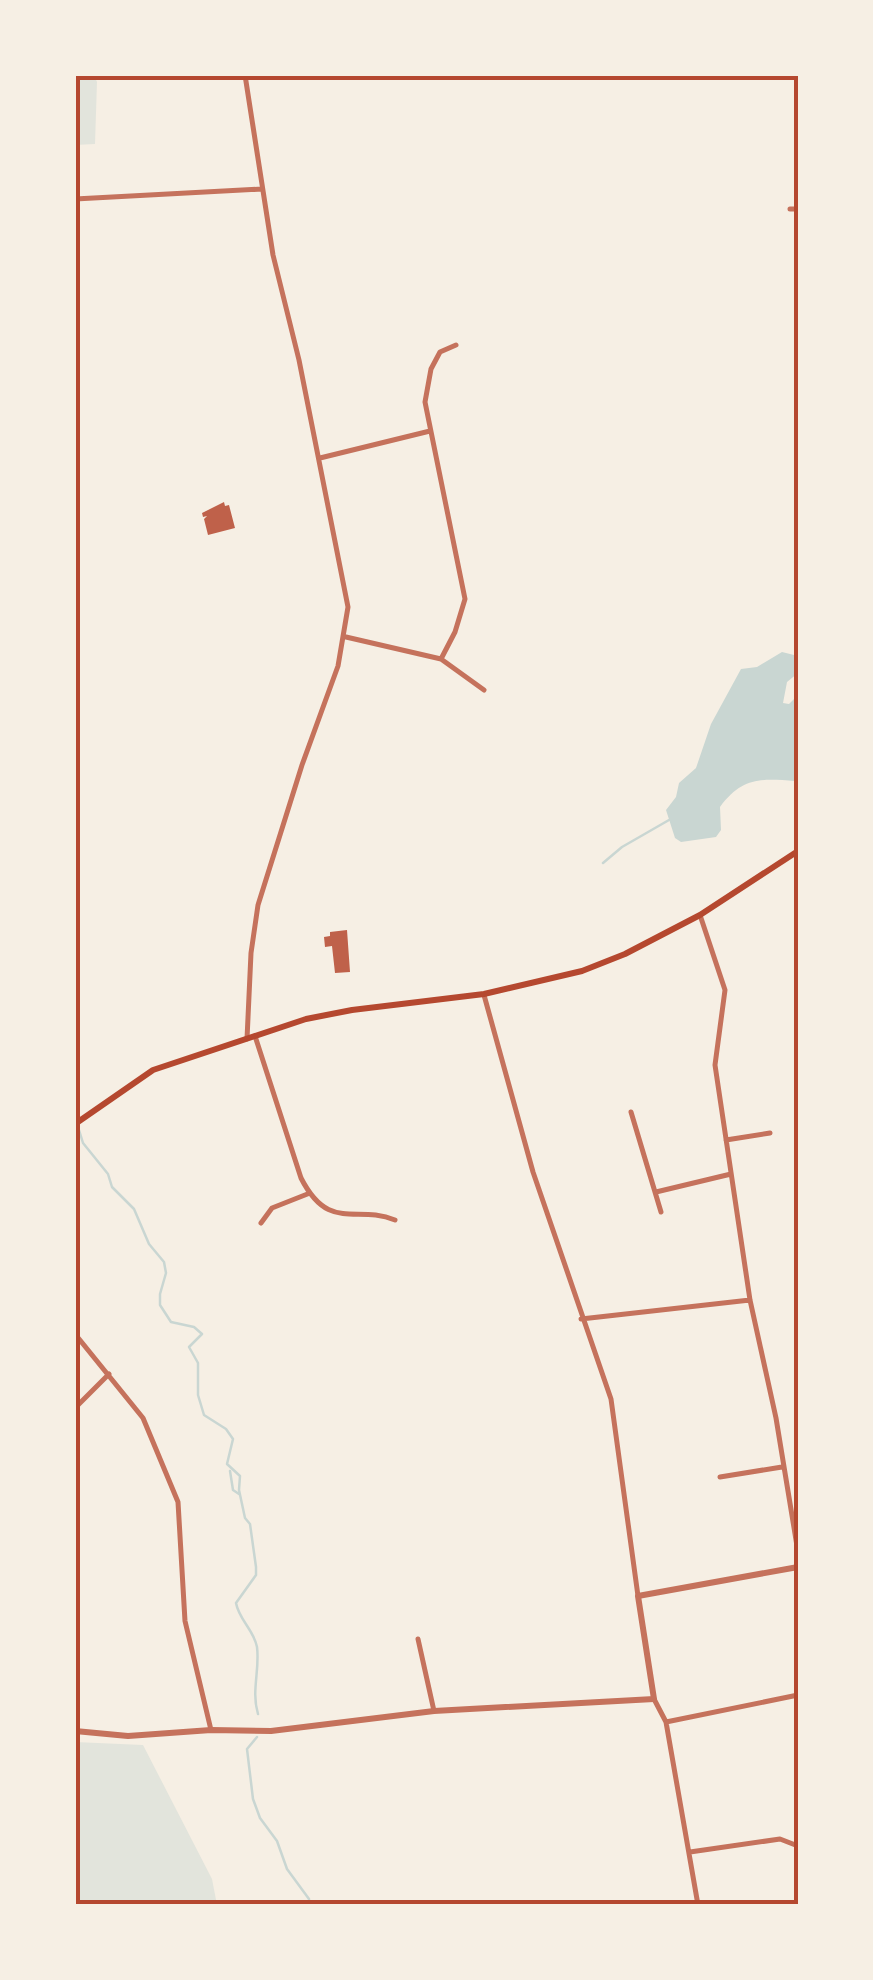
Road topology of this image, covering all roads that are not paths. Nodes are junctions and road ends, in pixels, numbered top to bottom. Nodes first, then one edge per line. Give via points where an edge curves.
1 (245, 75) edge
2 (262, 190) junction
3 (75, 199) edge
4 (456, 345) dead end
5 (430, 431) junction
6 (320, 458) junction
7 (346, 636) junction
8 (441, 659) junction
9 (484, 690) dead end
10 (798, 851) edge
11 (700, 914) junction
12 (484, 994) junction
13 (251, 1038) junction
14 (631, 1112) dead end
15 (75, 1124) edge
16 (770, 1133) dead end
17 (726, 1140) junction
18 (731, 1174) junction
19 (655, 1192) junction
20 (310, 1193) junction
21 (661, 1212) dead end
22 (395, 1220) dead end
23 (262, 1222) dead end
24 (750, 1300) junction
25 (581, 1319) junction
26 (75, 1334) edge
27 (109, 1374) junction
28 (75, 1408) edge
29 (782, 1468) junction
30 (720, 1477) dead end
31 (798, 1552) edge
32 (798, 1567) edge
33 (638, 1596) junction
34 (418, 1639) dead end
35 (798, 1695) edge
36 (654, 1699) junction
37 (434, 1711) junction
38 (666, 1722) junction
39 (211, 1730) junction
40 (75, 1731) edge
41 (798, 1846) edge
42 (690, 1852) junction
43 (698, 1905) edge

1 - 2 street
2 - 3 street
2 - 6 street
4 - 5 street via 440,352 431,369
5 - 6 street
5 - 8 street via 465,598
6 - 7 street via 346,585
7 - 8 street
7 - 13 street via 258,904
8 - 9 street
10 - 11 main road
11 - 12 main road via 582,971
11 - 17 street via 724,990 715,1065
12 - 13 main road via 352,1010
12 - 25 street
13 - 15 main road via 153,1070
13 - 20 street
14 - 19 street
16 - 17 street
17 - 18 street
18 - 19 street
18 - 24 street
19 - 21 street
20 - 22 street via 343,1214
20 - 23 street via 272,1208
24 - 25 street
24 - 29 street
25 - 33 street via 611,1400
26 - 27 street
27 - 28 street
27 - 39 street via 144,1418 178,1502 184,1621
29 - 30 street
29 - 31 street
32 - 33 street
33 - 36 street
34 - 37 street
35 - 38 street
36 - 37 street
36 - 38 street
37 - 39 street via 271,1731
38 - 42 street
39 - 40 street via 128,1736
41 - 42 street via 780,1839
42 - 43 street

